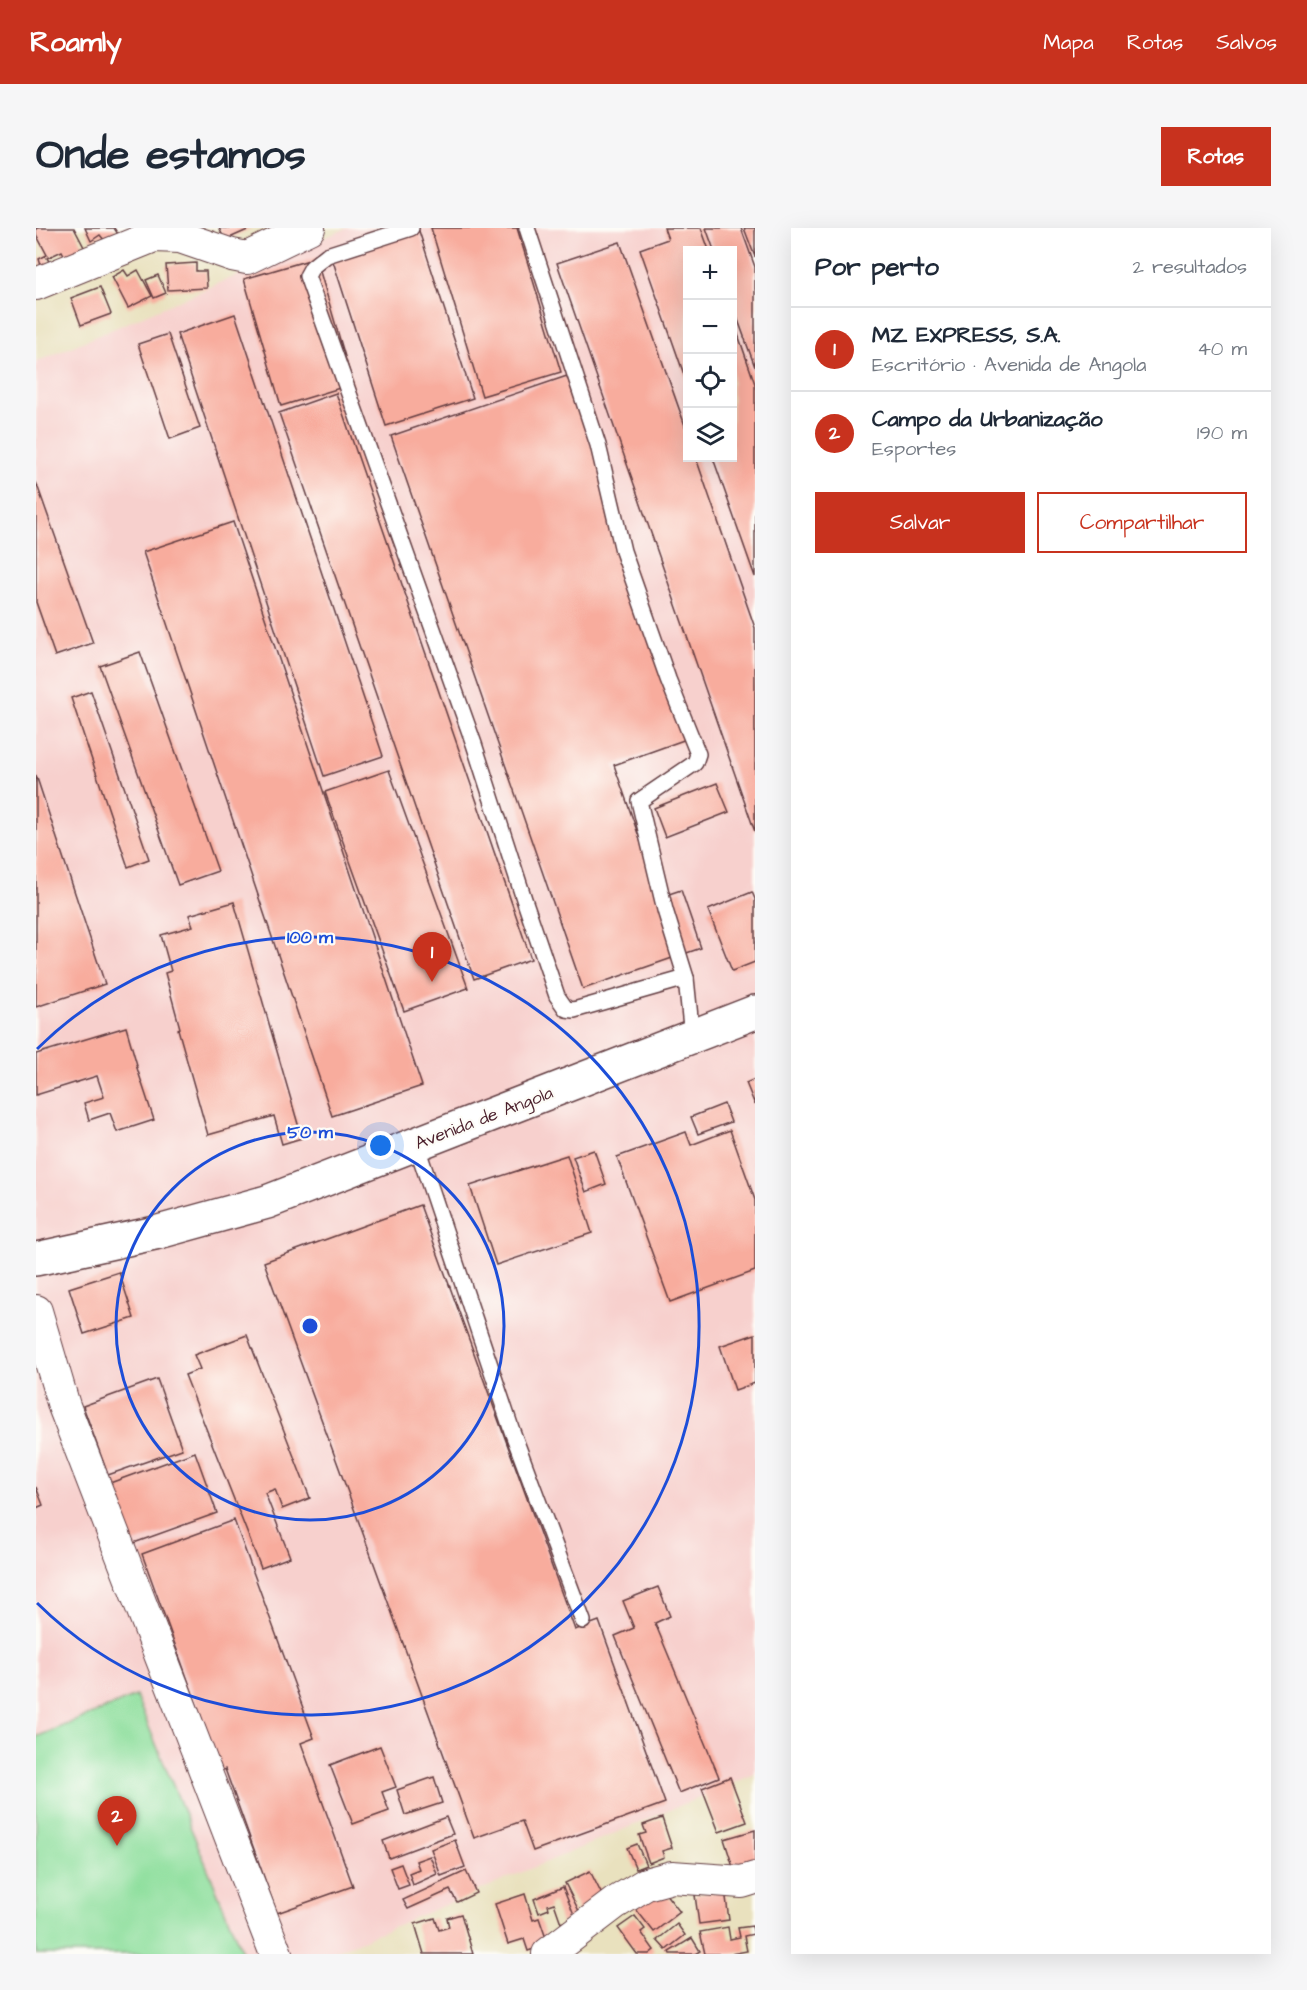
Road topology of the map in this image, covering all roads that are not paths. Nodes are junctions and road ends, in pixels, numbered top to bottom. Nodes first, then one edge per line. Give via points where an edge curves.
1 (309, 228) edge
2 (411, 228) edge
3 (527, 228) edge
4 (36, 285) edge
5 (686, 978) junction
6 (755, 1012) edge
7 (692, 1037) junction
8 (417, 1144) junction
9 (36, 1259) edge
10 (36, 1311) edge
11 (583, 1621) dead end
12 (755, 1878) edge
13 (552, 1953) edge
14 (276, 1954) edge

1 - 4 street via 248,258 180,237 154,236
2 - 5 lane via 327,255 307,276 463,711 557,996 566,1009 574,1010
3 - 5 lane via 598,445 623,550 698,754 695,763 639,801
5 - 7 lane
6 - 7 main road, Avenida de Angola
7 - 8 main road, Avenida de Angola
8 - 9 main road, Avenida de Angola via 267,1202 155,1233
8 - 11 lane via 512,1431
10 - 14 street via 64,1406
12 - 13 street via 742,1882 672,1877 646,1884 615,1903

